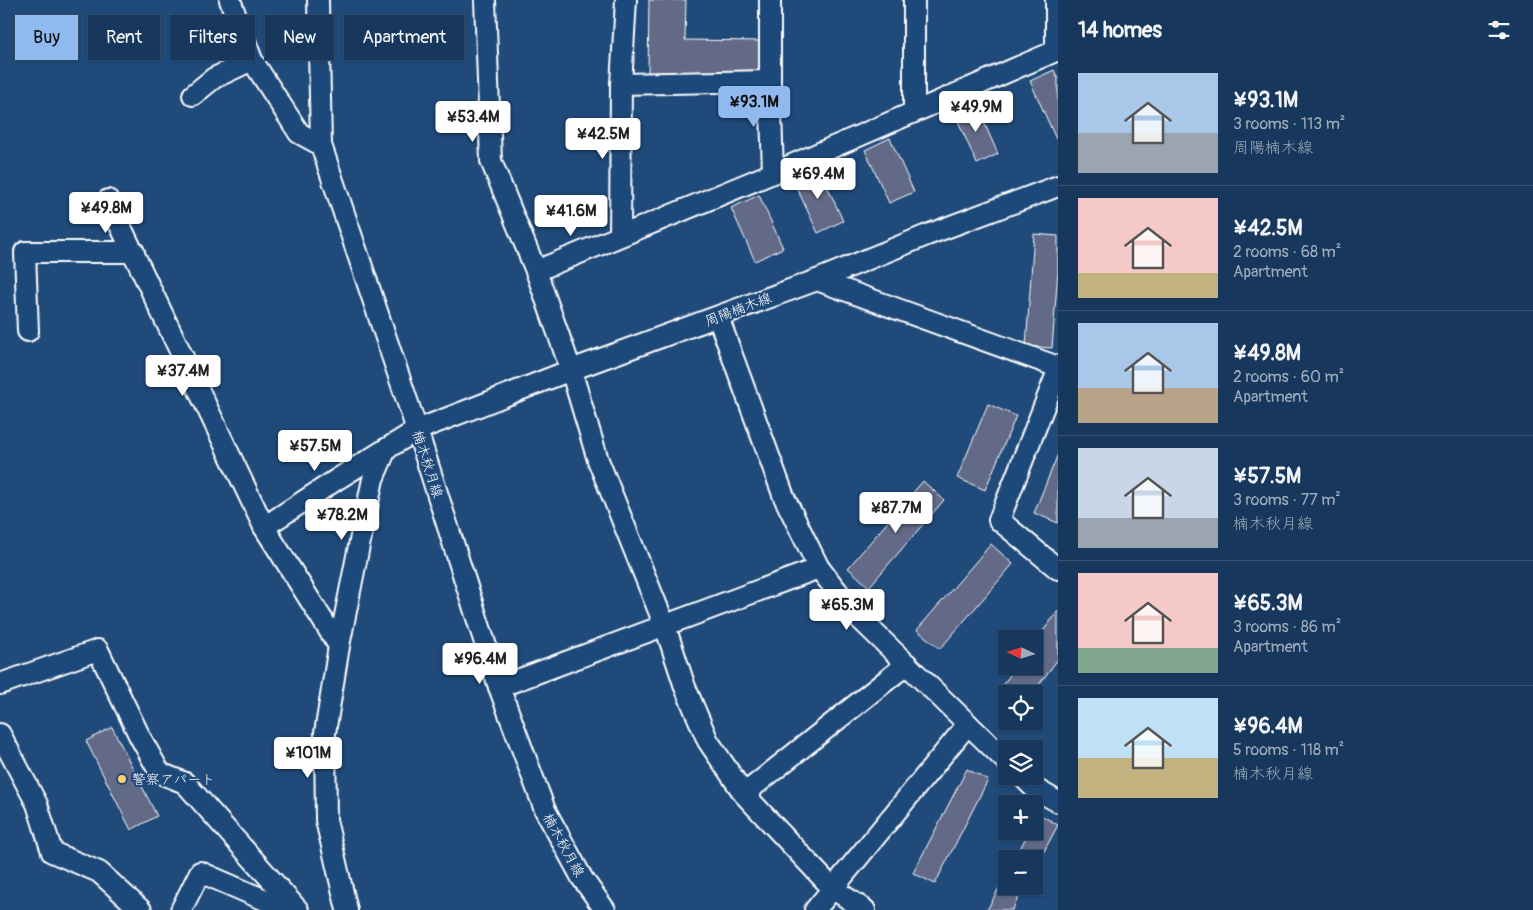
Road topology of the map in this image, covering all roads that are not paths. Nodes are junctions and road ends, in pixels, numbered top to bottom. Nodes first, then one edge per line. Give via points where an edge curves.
1 (230, 0) edge
2 (318, 0) edge
3 (485, 0) edge
4 (626, 0) edge
5 (770, 0) edge
6 (914, 0) edge
7 (1056, 0) edge
8 (236, 15) edge
9 (1057, 51) edge
10 (252, 60) joint
11 (770, 81) junction
12 (621, 84) junction
13 (193, 96) dead end
14 (914, 112) junction
15 (321, 146) junction
16 (773, 173) junction
17 (1058, 186) edge
18 (108, 200) dead end
19 (620, 235) junction
20 (134, 252) junction
21 (536, 271) junction
22 (817, 280) junction
23 (718, 317) junction
24 (28, 331) dead end
25 (1058, 369) edge
26 (571, 370) junction
27 (417, 430) junction
28 (386, 449) junction
29 (264, 527) junction
30 (819, 568) junction
31 (1058, 569) edge
32 (665, 626) junction
33 (339, 646) junction
34 (908, 664) junction
35 (0, 684) edge
36 (499, 688) junction
37 (968, 724) junction
38 (0, 734) edge
39 (998, 753) edge
40 (1031, 785) edge
41 (744, 794) junction
42 (1058, 802) edge
43 (832, 888) junction
44 (141, 910) edge
45 (181, 910) edge
46 (288, 910) edge
47 (298, 910) edge
48 (347, 910) edge
49 (605, 910) edge
50 (815, 910) edge
51 (865, 910) edge

1 - 8 street
2 - 15 street, 楠木秋月線
3 - 21 street via 491,161
4 - 12 street
5 - 11 street
6 - 14 street
7 - 9 street
9 - 14 street
10 - 13 street via 214,78
10 - 15 street via 299,133
11 - 12 street
11 - 16 street
12 - 19 street
14 - 16 street
15 - 27 street, 楠木秋月線
16 - 19 street
17 - 22 street, 周陽楠木線
18 - 20 street
19 - 21 street
20 - 24 street via 25,252
20 - 29 street
21 - 26 street
22 - 23 street, 周陽楠木線
22 - 25 street
23 - 26 street, 周陽楠木線
23 - 30 street via 784,497
25 - 31 street via 999,520
26 - 27 street, 周陽楠木線
26 - 32 street via 598,460
27 - 28 street, 周陽楠木線
27 - 36 street, 楠木秋月線
28 - 29 street, 周陽楠木線
28 - 33 street via 373,479
29 - 33 street
30 - 32 street
30 - 34 street via 855,614
32 - 36 street
32 - 41 street via 685,687 708,741
33 - 48 street via 325,733 326,820
34 - 37 street
34 - 41 street
35 - 47 street via 98,650 160,773 185,783
36 - 49 street, 楠木秋月線 via 545,810 582,878
37 - 39 street
37 - 43 street
38 - 44 street via 37,804 52,852 99,872
40 - 42 street
41 - 43 street
43 - 50 street
43 - 51 street
45 - 46 street via 200,872

